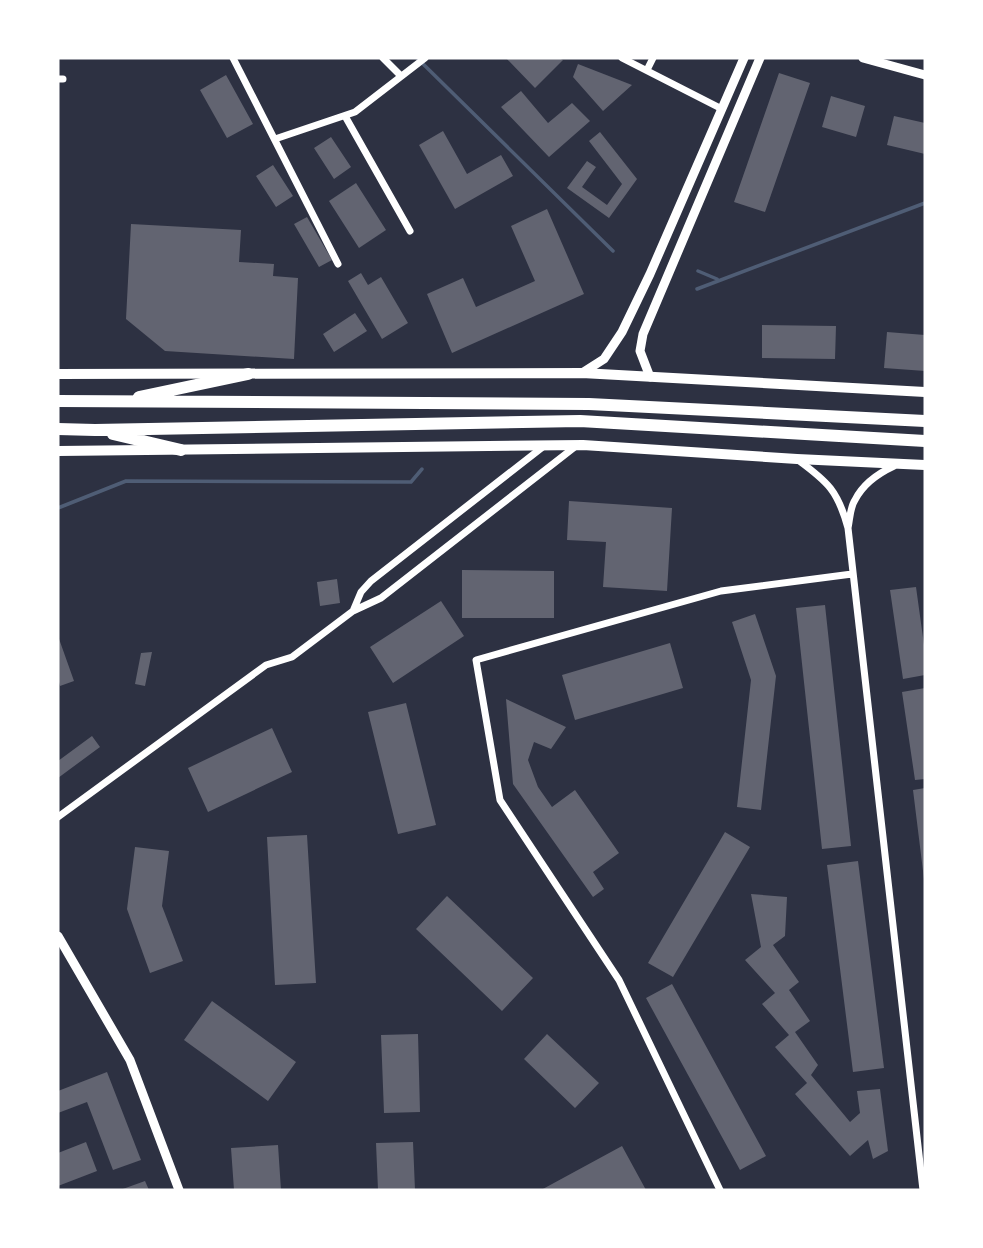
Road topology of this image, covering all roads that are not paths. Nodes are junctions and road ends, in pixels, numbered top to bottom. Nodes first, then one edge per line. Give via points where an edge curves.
1 (233, 58) edge
2 (383, 58) edge
3 (425, 58) edge
4 (622, 58) edge
5 (653, 58) edge
6 (744, 58) edge
7 (760, 58) edge
8 (863, 58) edge
9 (648, 70) junction
10 (925, 75) edge
11 (401, 76) junction
12 (722, 109) junction
13 (345, 116) junction
14 (275, 139) junction
15 (410, 231) dead end
16 (338, 264) dead end
17 (582, 373) junction
18 (58, 374) edge
19 (248, 374) junction
20 (650, 377) junction
21 (925, 393) edge
22 (58, 401) edge
23 (116, 402) junction
24 (925, 421) edge
25 (58, 429) edge
26 (95, 430) junction
27 (925, 441) edge
28 (545, 446) junction
29 (576, 446) junction
30 (181, 450) junction
31 (58, 451) edge
32 (797, 459) junction
33 (898, 464) junction
34 (925, 465) edge
35 (848, 528) junction
36 (852, 574) junction
37 (353, 611) junction
38 (58, 817) edge
39 (58, 936) edge
40 (179, 1190) edge
41 (720, 1190) edge
42 (923, 1190) edge

1 - 14 street
2 - 11 street
3 - 11 street
4 - 9 street
5 - 9 street
6 - 12 street
7 - 20 street via 643,334 640,351
8 - 10 street
9 - 12 street
11 - 13 street
12 - 17 street via 622,332 604,359
13 - 14 street
13 - 15 street
14 - 16 street
17 - 19 main road
17 - 20 main road
18 - 19 main road
19 - 23 highway
20 - 21 main road
22 - 23 highway
23 - 24 highway via 589,404
25 - 26 highway
26 - 27 highway via 580,421
26 - 30 highway
28 - 29 main road
28 - 30 main road
28 - 37 street via 371,581
29 - 32 main road
29 - 37 street via 381,598
30 - 31 main road
32 - 33 main road
32 - 35 street via 832,489
33 - 34 main road
33 - 35 street via 867,484 853,501
35 - 36 street
36 - 41 street via 721,591 476,660 500,800 619,979
36 - 42 street
37 - 38 street via 292,657 267,665
39 - 40 street via 130,1060

